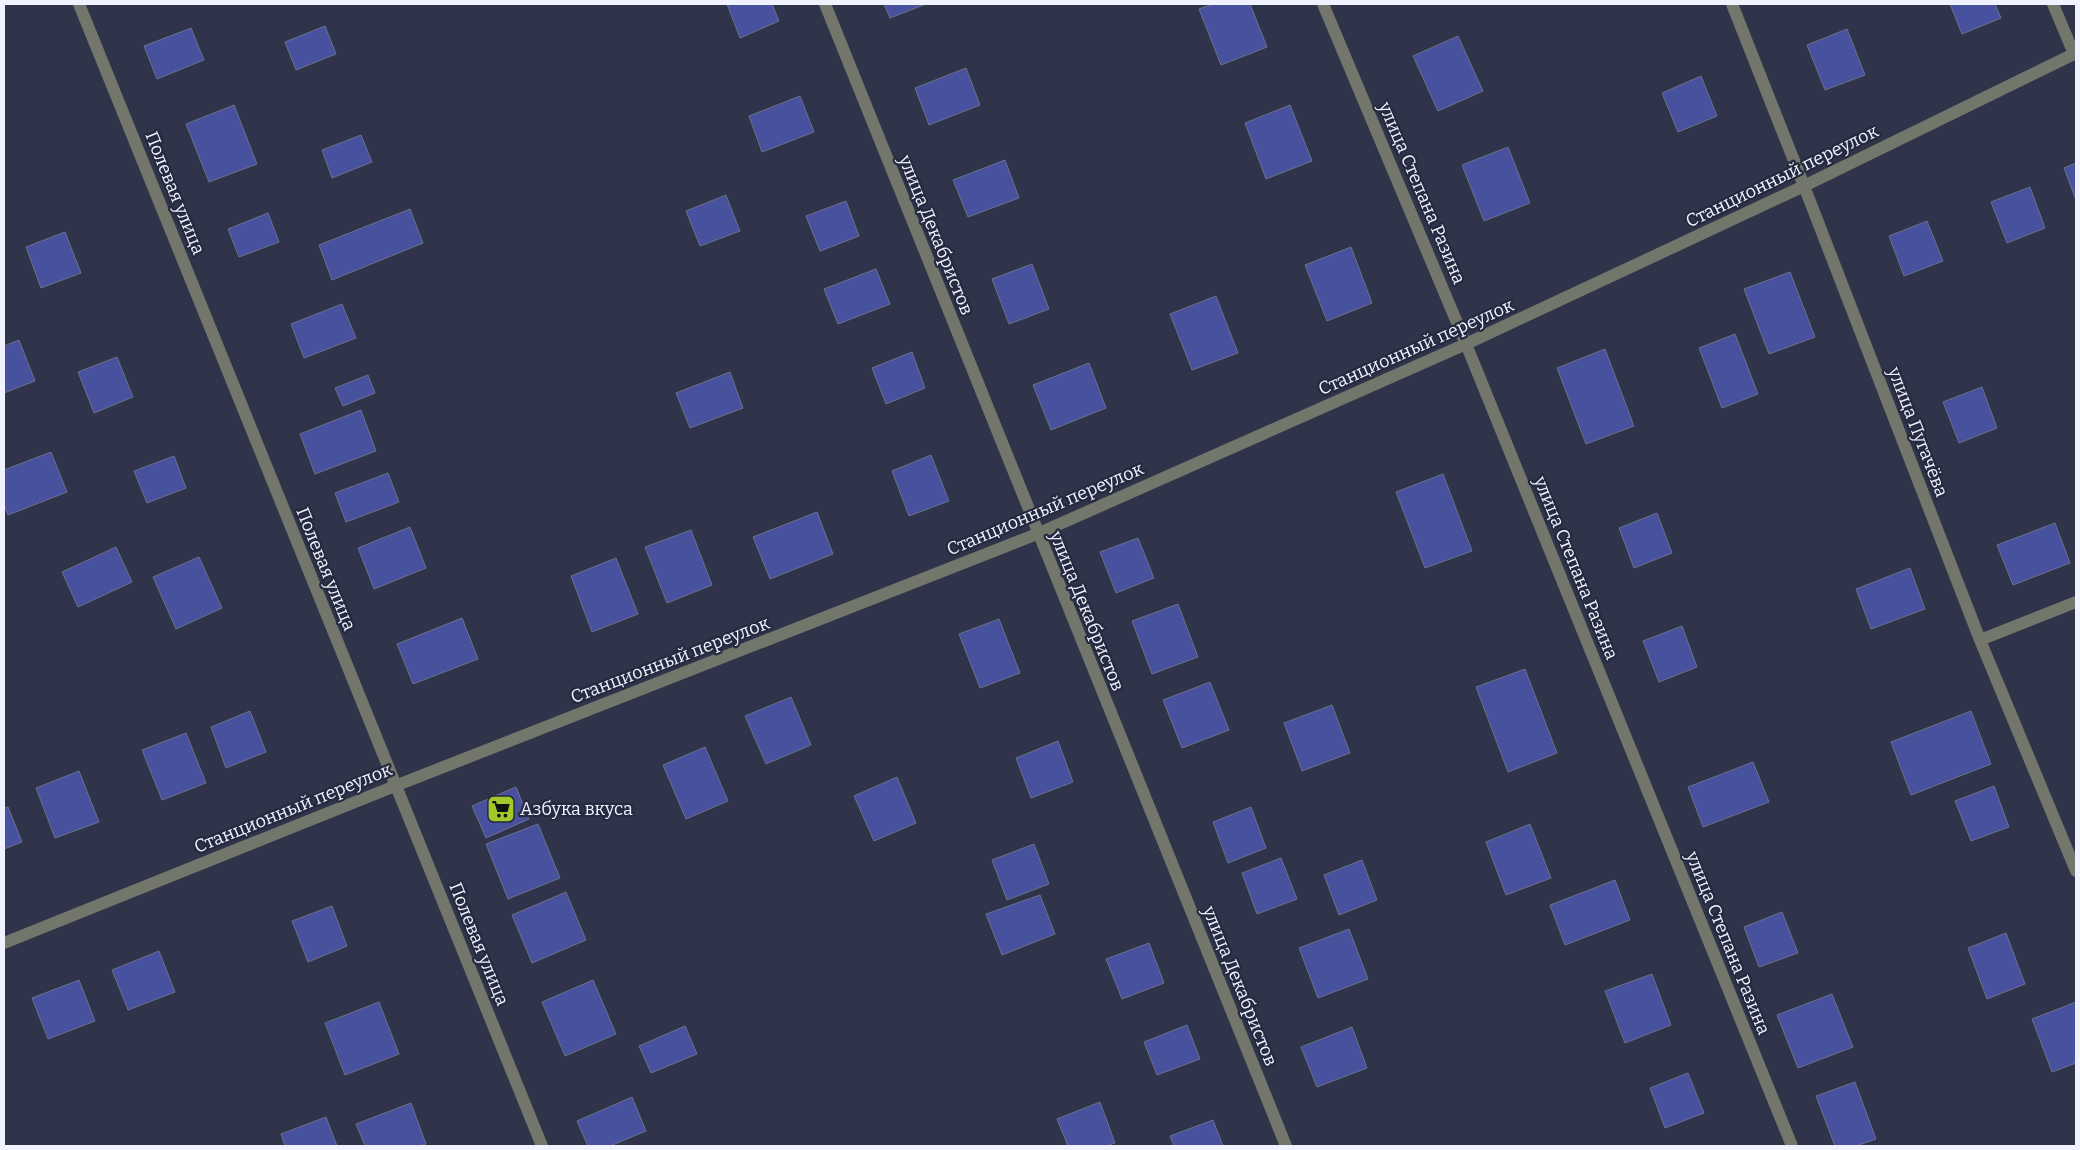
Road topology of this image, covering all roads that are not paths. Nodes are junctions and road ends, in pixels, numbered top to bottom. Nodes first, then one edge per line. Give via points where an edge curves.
1 (79, 4) edge
2 (825, 4) edge
3 (1323, 4) edge
4 (1732, 4) edge
5 (2053, 4) edge
6 (2075, 53) edge
7 (1804, 186) junction
8 (1466, 344) junction
9 (1037, 534) junction
10 (2076, 602) edge
11 (1980, 640) junction
12 (395, 786) junction
13 (2076, 871) edge
14 (4, 943) edge
15 (542, 1146) edge
16 (1286, 1146) edge
17 (1792, 1146) edge

1 - 12 street, Полевая улица
2 - 9 street, улица Декабристов
3 - 8 street, улица Степана Разина
4 - 7 street, улица Пугачёва
5 - 6 street
6 - 7 street, Станционный переулок
7 - 8 street, Станционный переулок
7 - 11 street, улица Пугачёва
8 - 9 street, Станционный переулок
8 - 17 street, улица Степана Разина
9 - 12 street, Станционный переулок
9 - 16 street, улица Декабристов
10 - 11 street
11 - 13 street, улица Пугачёва
12 - 14 street, Станционный переулок
12 - 15 street, Полевая улица

